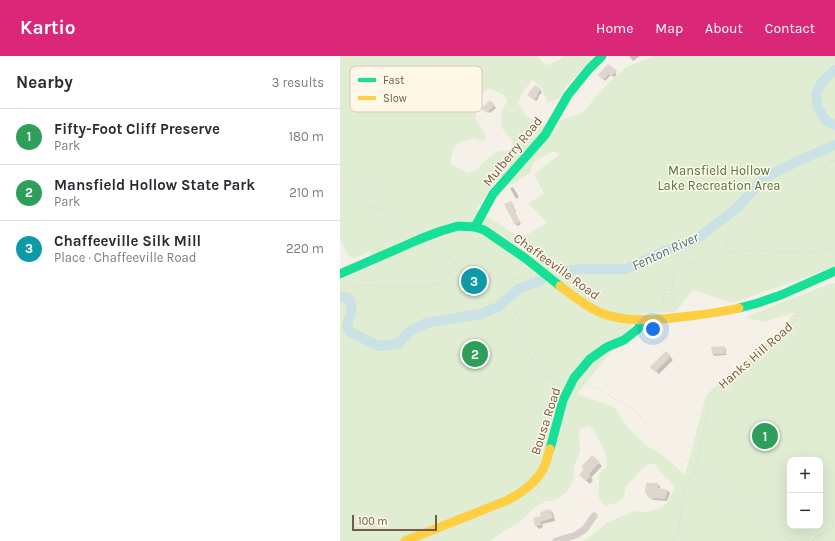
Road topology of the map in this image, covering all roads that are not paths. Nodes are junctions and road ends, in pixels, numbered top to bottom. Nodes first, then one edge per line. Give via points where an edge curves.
1 (602, 56) edge
2 (475, 228) junction
3 (835, 272) edge
4 (340, 274) edge
5 (642, 320) junction
6 (594, 516) dead end
7 (405, 541) edge
8 (556, 541) edge

1 - 2 street, Mulberry Road via 568,96 545,136 493,194
2 - 4 street, Chaffeeville Road via 458,226
2 - 5 street, Chaffeeville Road via 484,230 525,258 582,303 602,313
3 - 5 street, Chaffeeville Road via 781,295 735,309
5 - 7 street, Bousa Road via 638,329 590,359 574,378 563,400 545,466 535,480 521,493 508,500
6 - 8 street via 581,532

